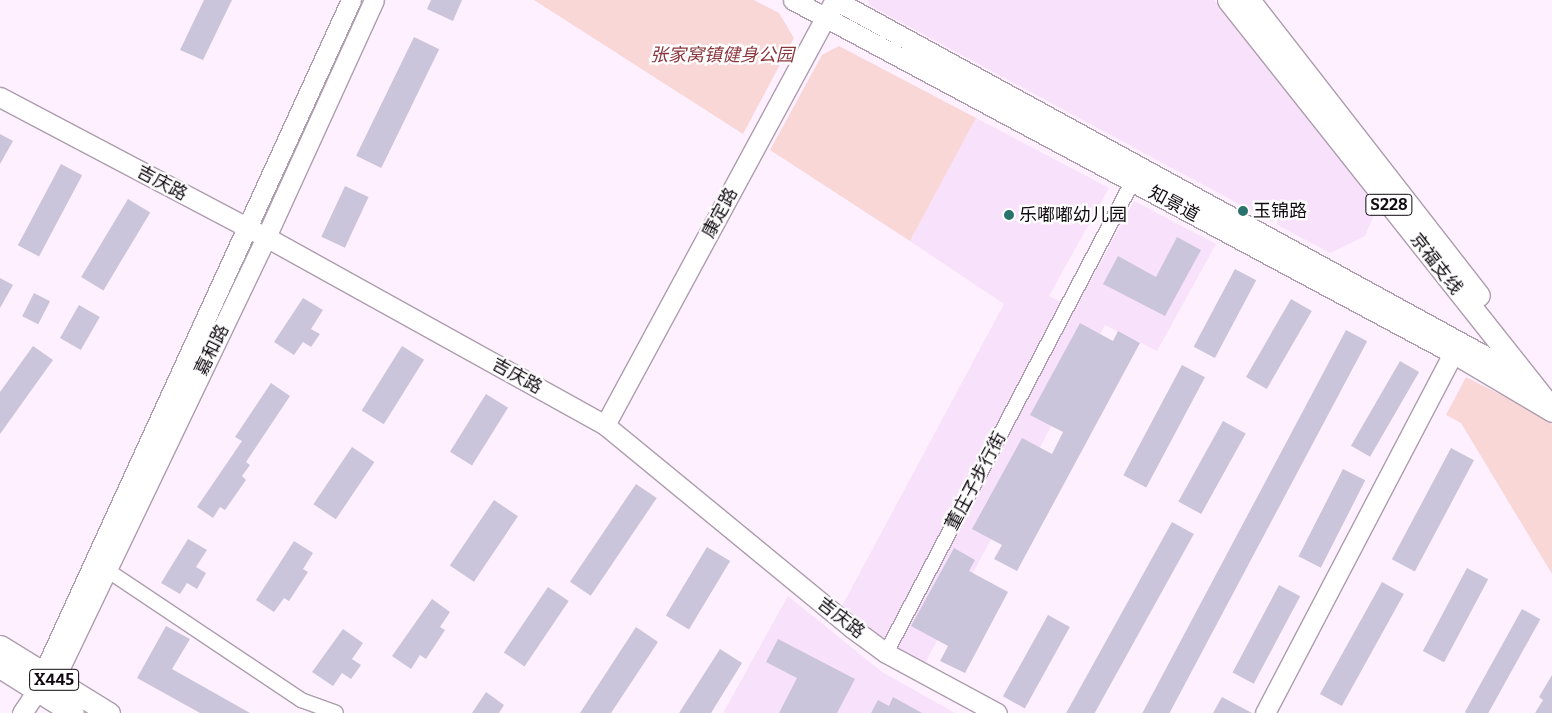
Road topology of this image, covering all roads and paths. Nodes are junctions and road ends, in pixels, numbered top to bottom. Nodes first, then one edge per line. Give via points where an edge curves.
1 (351, 0) edge
2 (374, 0) edge
3 (793, 0) edge
4 (835, 0) edge
5 (1228, 0) edge
6 (1249, 0) edge
7 (826, 17) junction
8 (0, 98) edge
9 (1141, 166) junction
10 (1132, 182) junction
11 (249, 228) junction
12 (266, 237) junction
13 (1457, 347) junction
14 (1530, 380) junction
15 (1552, 388) edge
16 (1552, 396) edge
17 (1552, 411) edge
18 (605, 425) junction
19 (107, 570) junction
20 (0, 646) edge
21 (886, 653) junction
22 (0, 667) edge
23 (44, 681) junction
24 (22, 713) edge
25 (73, 713) edge
26 (109, 713) edge
27 (336, 713) edge
28 (997, 713) edge
29 (1266, 713) edge

1 - 11 main road, 嘉和路
2 - 12 main road, 嘉和路
3 - 7 main road, 知景道
4 - 7 main road, 康定路
4 - 9 main road, 知景道
5 - 14 main road, 京福支线 / S228
6 - 15 main road, 京福支线 / S228
7 - 10 main road, 知景道
7 - 18 main road, 康定路
8 - 11 main road, 吉庆路
9 - 10 street, 董庄子步行街
9 - 13 main road, 知景道
10 - 13 main road, 知景道
10 - 21 street, 董庄子步行街
11 - 12 main road, 吉庆路
11 - 23 main road, 嘉和路
12 - 18 main road, 吉庆路
12 - 19 main road, 嘉和路
13 - 14 main road, 知景道
13 - 17 main road, 知景道
13 - 29 main road
14 - 16 main road, 知景道
14 - 17 main road, 京福支线 / S228
18 - 21 main road, 吉庆路
19 - 23 main road, 嘉和路
19 - 27 street via 301,700
20 - 23 main road, X445
21 - 28 main road, 吉庆路
22 - 23 main road, X445
23 - 24 main road, 嘉和路
23 - 25 main road, X445
23 - 26 main road, X445

